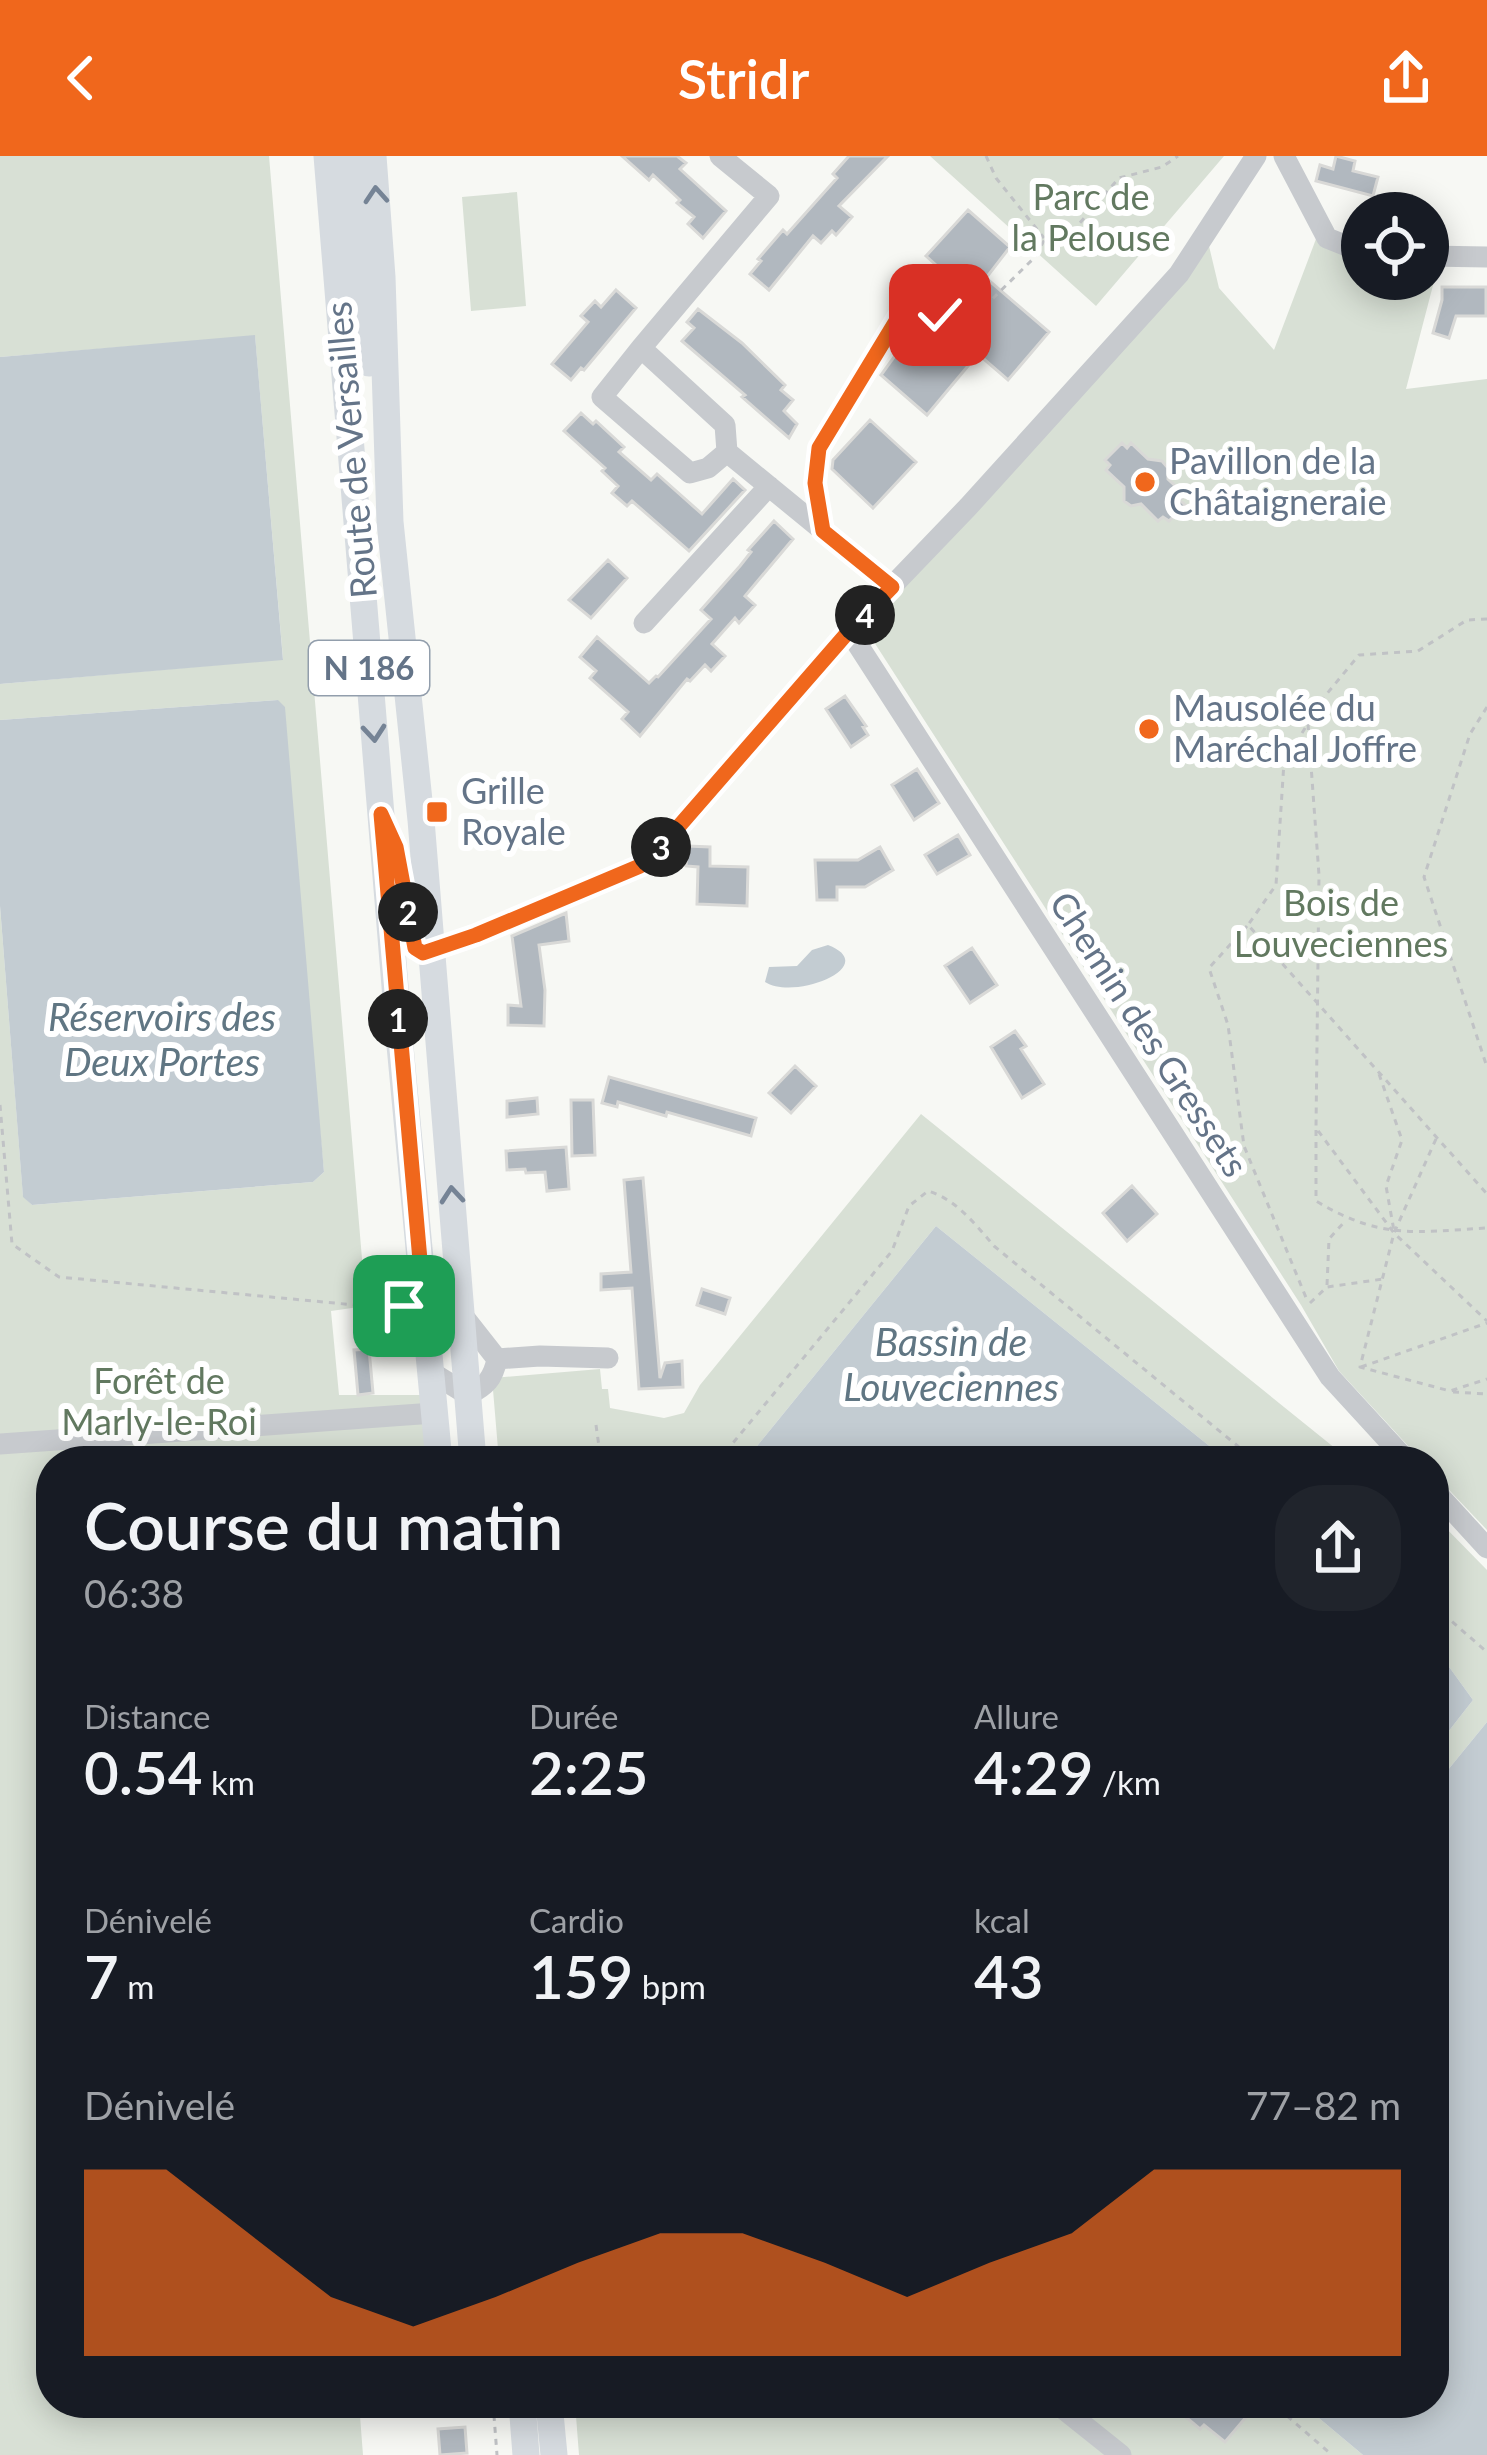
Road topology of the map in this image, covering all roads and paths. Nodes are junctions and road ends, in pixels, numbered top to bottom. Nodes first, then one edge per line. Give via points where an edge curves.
1 (327, 156) edge
2 (349, 156) edge
3 (374, 156) edge
4 (720, 156) edge
5 (986, 156) edge
6 (1178, 156) edge
7 (1256, 156) edge
8 (1284, 156) edge
9 (1045, 239) junction
10 (1341, 244) edge
11 (380, 246) junction
12 (1449, 256) edge
13 (1487, 257) edge
14 (358, 268) junction
15 (949, 304) joint
16 (641, 348) junction
17 (727, 452) junction
18 (769, 486) junction
19 (390, 522) junction
20 (823, 531) junction
21 (892, 587) junction
22 (1487, 619) edge
23 (644, 623) dead end
24 (849, 631) junction
25 (1487, 707) edge
26 (1308, 724) junction
27 (381, 814) junction
28 (1248, 925) junction
29 (432, 950) junction
30 (1316, 1001) junction
31 (1487, 1066) edge
32 (1378, 1071) junction
33 (0, 1105) edge
34 (1316, 1128) junction
35 (1437, 1137) junction
36 (1487, 1194) edge
37 (1346, 1220) junction
38 (1487, 1228) edge
39 (1394, 1233) junction
40 (1382, 1279) junction
41 (1327, 1287) junction
42 (424, 1306) junction
43 (464, 1317) junction
44 (1487, 1322) edge
45 (608, 1358) dead end
46 (497, 1359) junction
47 (1360, 1367) junction
48 (431, 1372) junction
49 (1487, 1379) edge
50 (1450, 1391) junction
51 (1487, 1394) edge
52 (468, 1395) junction
53 (434, 1413) junction
54 (596, 1425) dead end
55 (0, 1444) edge
56 (437, 1446) edge
57 (472, 1446) edge
58 (600, 1446) edge
59 (730, 1446) edge
60 (1238, 1446) edge
61 (1393, 1446) edge
62 (1449, 1506) edge
63 (1487, 1548) edge
64 (1449, 1619) edge
65 (1487, 1652) edge
66 (494, 2418) edge
67 (523, 2418) edge
68 (553, 2418) edge
69 (1074, 2418) edge
70 (1289, 2418) edge
71 (497, 2455) edge
72 (526, 2455) edge
73 (554, 2455) edge
74 (1120, 2455) edge
75 (1332, 2455) edge

1 -> 27 main road, Route de Versailles / N 186
2 - 14 main road
11 -> 3 main road, Route de Versailles / N 186
4 - 16 street via 769,196
5 - 9 path
6 - 9 path via 1119,178 1071,233
7 - 21 street via 1179,274
8 - 10 street via 1327,238
9 - 15 path via 983,308
11 - 14 street
11 - 19 main road, Route de Versailles / N 186
12 - 13 street
14 - 19 main road
15 - 20 street via 946,290 933,284 904,308 819,448
16 - 17 street via 724,425
16 - 17 street via 602,397 690,473
17 - 18 street
18 - 20 street
18 - 23 street
19 - 29 main road, Route de Versailles / N 186
20 - 21 street
21 - 24 street
22 - 26 path via 1467,620 1418,651 1359,655
24 - 29 street via 640,866
24 - 61 street, Chemin des Gressets via 1330,1377
25 - 31 path via 1470,734 1424,877
26 - 28 path via 1284,762 1276,885
26 - 30 path via 1319,875
27 - 29 street via 396,847 415,948
27 - 42 main road, Route de Versailles / N 186
28 - 30 path
28 - 41 path via 1209,968 1228,1025 1244,1146 1308,1304
43 -> 29 main road, Route de Versailles / N 186
30 - 32 path
30 - 34 path
32 - 35 path
32 - 39 path via 1402,1140 1386,1186
33 - 42 path via 12,1244 59,1277
34 - 37 path via 1316,1201
34 - 39 path
35 - 36 path
35 - 39 path
37 - 39 path
37 - 41 path via 1328,1239
38 - 39 path
39 - 40 path
39 - 44 path
40 - 41 path
40 - 47 path
42 - 48 main road, Route de Versailles / N 186
43 - 46 street
43 - 52 main road, Route de Versailles / N 186
44 - 47 path
45 - 46 street
46 - 52 street via 493,1378
47 - 50 path
48 - 52 street
48 - 53 main road, Route de Versailles / N 186
49 - 50 path
50 - 51 path
52 - 57 main road, Route de Versailles / N 186
53 - 55 street
53 - 56 main road, Route de Versailles / N 186
54 - 58 path
59 - 60 path via 892,1251 909,1206 928,1191 967,1215 994,1246
62 - 63 street
64 - 65 path
66 - 71 path
67 - 72 main road
68 - 73 main road
69 - 74 street
70 - 75 path

